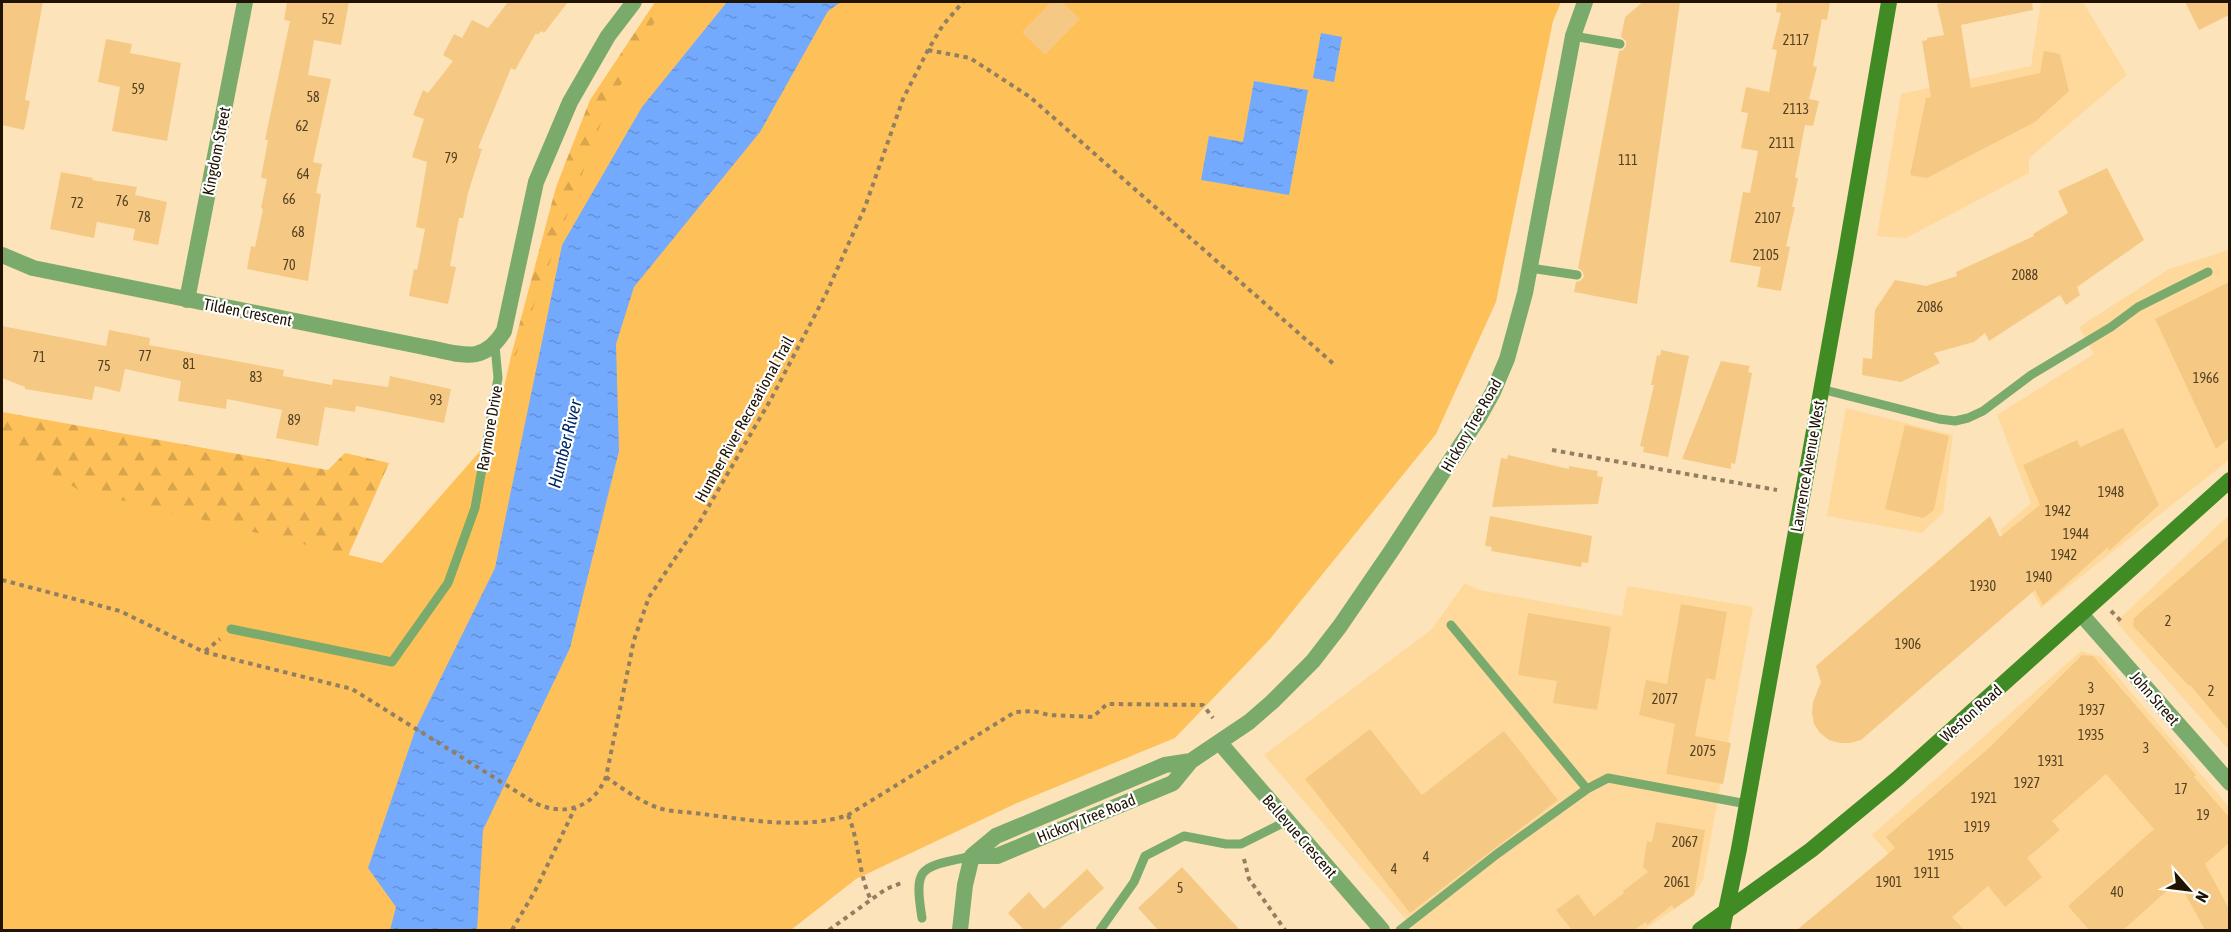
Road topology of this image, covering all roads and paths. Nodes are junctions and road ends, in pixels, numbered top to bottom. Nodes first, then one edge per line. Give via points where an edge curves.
1 (245, 2) edge
2 (634, 2) edge
3 (963, 2) edge
4 (1584, 2) edge
5 (1889, 2) edge
6 (1573, 36) junction
7 (1620, 44) dead end
8 (928, 50) junction
9 (2, 255) edge
10 (1530, 268) junction
11 (2208, 272) dead end
12 (1577, 275) dead end
13 (187, 300) junction
14 (495, 346) junction
15 (1336, 366) dead end
16 (1821, 389) junction
17 (1552, 450) dead end
18 (2229, 480) edge
19 (1777, 490) dead end
20 (2, 580) edge
21 (2081, 614) junction
22 (1451, 625) dead end
23 (231, 629) dead end
24 (1213, 718) dead end
25 (1219, 742) junction
26 (606, 777) junction
27 (2228, 778) edge
28 (1587, 789) junction
29 (1747, 804) junction
30 (575, 807) junction
31 (848, 816) junction
32 (1287, 821) junction
33 (1241, 844) junction
34 (972, 856) junction
35 (920, 877) junction
36 (871, 900) junction
37 (1726, 912) junction
38 (922, 918) dead end
39 (512, 930) edge
40 (829, 930) edge
41 (960, 930) edge
42 (1100, 930) edge
43 (1285, 930) edge
44 (1382, 930) edge
45 (1400, 930) edge
46 (1700, 930) edge
47 (1722, 930) edge

1 - 13 street, Kingdom Street
2 - 14 street, Raymore Drive via 608,36 570,102 536,182 504,331
3 - 8 path, Humber River Recreational Trail
4 - 6 street, Hickory Tree Road
5 - 16 main road, Lawrence Avenue West
6 - 7 lane
6 - 10 street, Hickory Tree Road
8 - 15 path via 970,58 1030,97
8 - 26 path, Humber River Recreational Trail via 903,99 858,224 826,294 699,523 649,597 634,640
9 - 13 street, Tilden Crescent via 33,268
10 - 12 lane
10 - 25 street, Hickory Tree Road via 1507,359 1484,409 1443,473 1313,661 1249,722
11 - 16 lane via 2138,308 1968,418 1939,419
13 - 14 street, Tilden Crescent via 470,355 478,356
14 - 23 lane, Raymore Drive via 498,378 475,508 448,583 392,662
16 - 29 main road, Lawrence Avenue West
17 - 19 path
18 - 21 main road, Weston Road
20 - 30 path via 120,611 204,652 352,689 535,803 549,809
21 - 27 street, John Street
21 - 37 main road, Weston Road via 1845,822
22 - 28 lane
24 - 31 path via 1203,705 1107,704 1093,717 1015,712
25 - 32 street, Bellevue Crescent
25 - 34 street, Hickory Tree Road via 1191,761 1165,765 996,836
26 - 30 path, Humber River Recreational Trail via 593,798
26 - 31 path via 662,809 803,823
28 - 29 lane via 1608,777
28 - 45 lane
29 - 37 main road, Lawrence Avenue West
30 - 39 path
31 - 36 path via 863,883
32 - 33 lane
32 - 44 street, Bellevue Crescent
33 - 42 lane via 1184,836 1145,856 1134,882
33 - 43 path via 1249,879
34 - 35 lane via 931,866
34 - 41 street
35 - 36 path via 899,883
35 - 38 lane via 917,890
36 - 40 path
37 - 46 main road, Weston Road
37 - 47 main road, Lawrence Avenue West

